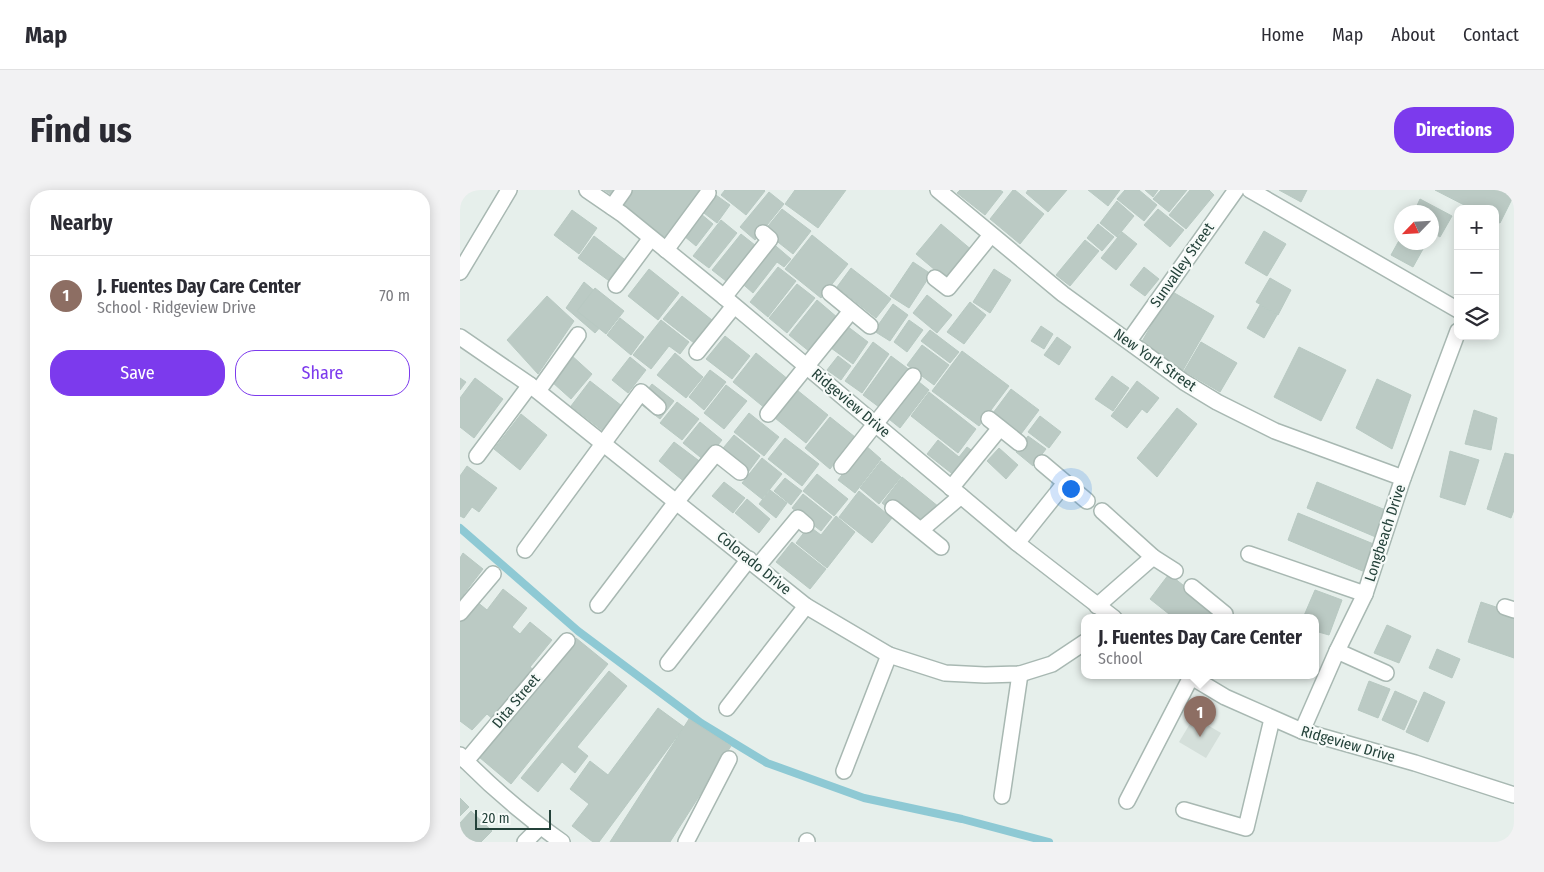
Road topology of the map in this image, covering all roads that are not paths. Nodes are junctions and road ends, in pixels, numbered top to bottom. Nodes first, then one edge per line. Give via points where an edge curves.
1 (509, 190) edge
2 (587, 190) edge
3 (624, 190) edge
4 (939, 190) edge
5 (1236, 190) edge
6 (1250, 190) edge
7 (708, 193) dead end
8 (612, 207) junction
9 (762, 233) dead end
10 (991, 235) junction
11 (651, 238) junction
12 (666, 250) junction
13 (460, 272) edge
14 (935, 278) dead end
15 (616, 285) dead end
16 (830, 293) dead end
17 (729, 301) junction
18 (1454, 308) edge
19 (851, 311) junction
20 (870, 326) dead end
21 (578, 335) dead end
22 (460, 337) edge
23 (1455, 340) edge
24 (1129, 341) junction
25 (697, 352) dead end
26 (808, 367) junction
27 (914, 376) dead end
28 (534, 388) junction
29 (658, 407) dead end
30 (768, 414) dead end
31 (875, 424) junction
32 (604, 443) junction
33 (1019, 443) dead end
34 (477, 456) dead end
35 (1042, 463) dead end
36 (842, 466) dead end
37 (740, 472) dead end
38 (1403, 478) junction
39 (1065, 483) junction
40 (956, 492) junction
41 (1087, 501) dead end
42 (676, 502) junction
43 (893, 508) dead end
44 (1102, 511) dead end
45 (806, 525) dead end
46 (920, 530) junction
47 (1016, 543) junction
48 (941, 547) dead end
49 (525, 550) dead end
50 (1249, 554) dead end
51 (1153, 557) junction
52 (753, 563) junction
53 (1175, 571) dead end
54 (493, 574) dead end
55 (1192, 587) dead end
56 (1365, 594) junction
57 (598, 606) dead end
58 (806, 606) junction
59 (1098, 606) junction
60 (460, 613) edge
61 (1109, 614) edge
62 (1225, 614) edge
63 (567, 640) dead end
64 (1081, 645) edge
65 (1337, 651) junction
66 (889, 655) junction
67 (668, 663) dead end
68 (1386, 673) dead end
69 (1020, 674) junction
70 (1189, 679) edge
71 (1196, 679) edge
72 (727, 708) dead end
73 (1272, 719) junction
74 (1302, 731) junction
75 (463, 758) edge
76 (728, 759) dead end
77 (844, 771) dead end
78 (1514, 795) edge
79 (1002, 796) dead end
80 (1127, 801) dead end
81 (1184, 810) dead end
82 (540, 827) junction
83 (525, 842) edge
84 (562, 842) edge
85 (686, 842) edge

1 - 13 street
2 - 8 street, Ridgeview Drive
3 - 8 street
4 - 10 street, New York Street
5 - 24 street, Sunvalley Street
6 - 18 street
7 - 12 street
8 - 11 street, Ridgeview Drive
9 - 17 street via 770,239
10 - 14 street via 948,288
10 - 24 street, New York Street via 1063,294
11 - 12 street, Ridgeview Drive
11 - 15 street
12 - 17 street, Ridgeview Drive
16 - 19 street
17 - 25 street
17 - 26 street, Ridgeview Drive
19 - 20 street
19 - 26 street
21 - 28 street
22 - 28 street, Colorado Drive
23 - 38 street, Longbeach Drive
24 - 38 street, New York Street via 1184,382 1275,431
26 - 30 street
26 - 31 street, Ridgeview Drive
27 - 31 street
28 - 32 street, Colorado Drive
28 - 34 street
29 - 32 street via 640,392
31 - 36 street
31 - 40 street, Ridgeview Drive
32 - 42 street, Colorado Drive
32 - 49 street
33 - 40 street via 994,423
35 - 39 street
37 - 42 street via 716,454
38 - 56 street, Longbeach Drive
39 - 41 street
39 - 47 street
40 - 46 street
40 - 47 street, Ridgeview Drive
42 - 52 street, Colorado Drive
42 - 57 street
43 - 46 street
44 - 51 street
45 - 52 street via 798,518
46 - 48 street
47 - 59 street, Ridgeview Drive
50 - 56 street
51 - 53 street
51 - 59 street
52 - 58 street, Colorado Drive
52 - 67 street
54 - 60 street
55 - 62 street
56 - 65 street, Longbeach Drive
58 - 66 street, Colorado Drive
58 - 72 street
59 - 61 street, Ridgeview Drive
63 - 75 street, Dita Street
64 - 69 street, Colorado Drive via 1052,664
65 - 68 street
65 - 74 street, Longbeach Drive
66 - 69 street, Colorado Drive via 945,673
66 - 77 street
69 - 79 street
70 - 80 street
71 - 73 street, Ridgeview Drive
73 - 74 street, Ridgeview Drive
73 - 81 street via 1246,828
74 - 78 street, Ridgeview Drive
75 - 82 street
76 - 85 street
82 - 83 street
82 - 84 street

